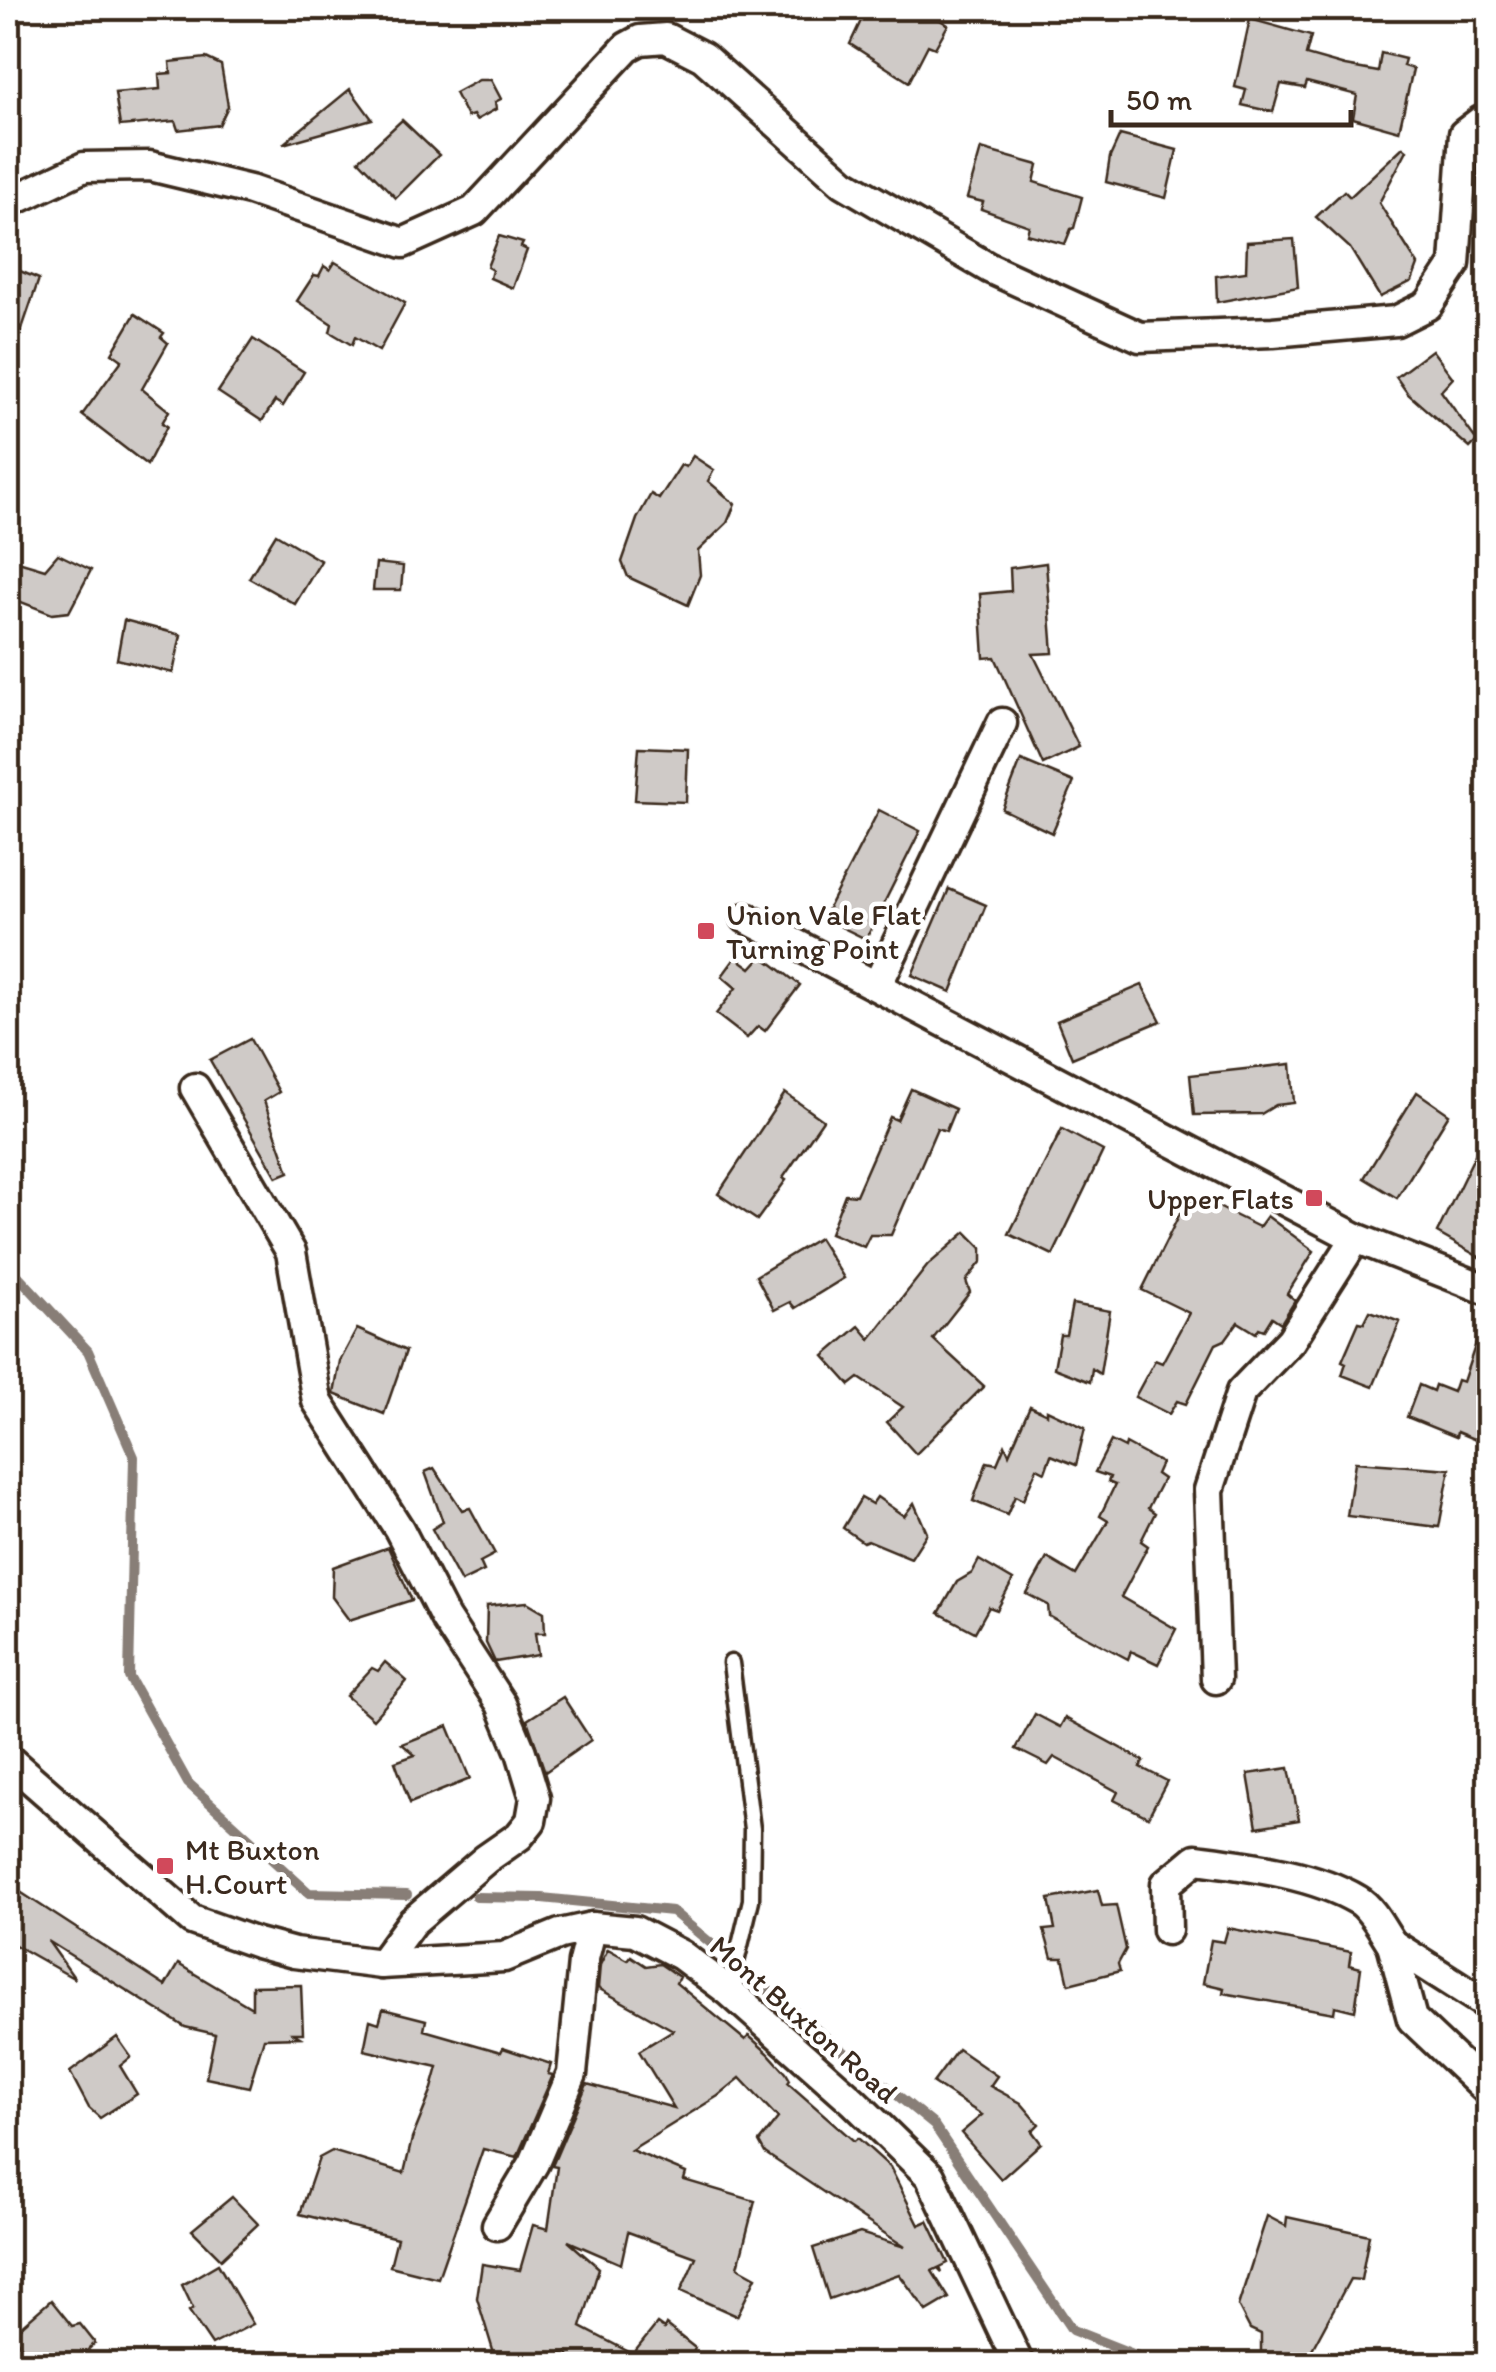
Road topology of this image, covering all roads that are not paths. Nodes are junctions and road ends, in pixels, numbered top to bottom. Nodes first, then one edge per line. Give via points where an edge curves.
1 (1488, 122) edge
2 (8, 203) edge
3 (1002, 723) dead end
4 (746, 918) dead end
5 (877, 986) junction
6 (196, 1088) dead end
7 (1356, 1238) junction
8 (1488, 1290) edge
9 (731, 1663) dead end
10 (1216, 1679) dead end
11 (8, 1759) edge
12 (592, 1926) junction
13 (1167, 1930) dead end
14 (1392, 1944) junction
15 (382, 1964) junction
16 (729, 1991) junction
17 (1488, 2005) edge
18 (1488, 2091) edge
19 (497, 2226) dead end
20 (1019, 2364) edge

1 - 2 street via 1464,134 1455,264 1428,305 1396,321 1273,332 1140,338 989,268 844,183 703,57 666,38 626,47 474,211 403,243 250,190 150,166 84,167
3 - 5 street
4 - 5 street
5 - 7 street
6 - 15 street via 290,1252 317,1401 501,1704 535,1798 532,1821 519,1836 412,1922
7 - 8 street
7 - 10 street via 1291,1340 1241,1392 1209,1490
9 - 16 lane via 752,1864 751,1900
11 - 15 street, Mont Buxton Road via 192,1920 294,1953
12 - 15 street, Mont Buxton Road via 504,1957
12 - 16 street, Mont Buxton Road via 635,1932
12 - 19 street via 572,2074 534,2163
13 - 14 street via 1166,1884 1196,1859 1314,1882 1362,1902
14 - 17 street
14 - 18 street via 1412,2019
16 - 20 street, Mont Buxton Road via 930,2176

